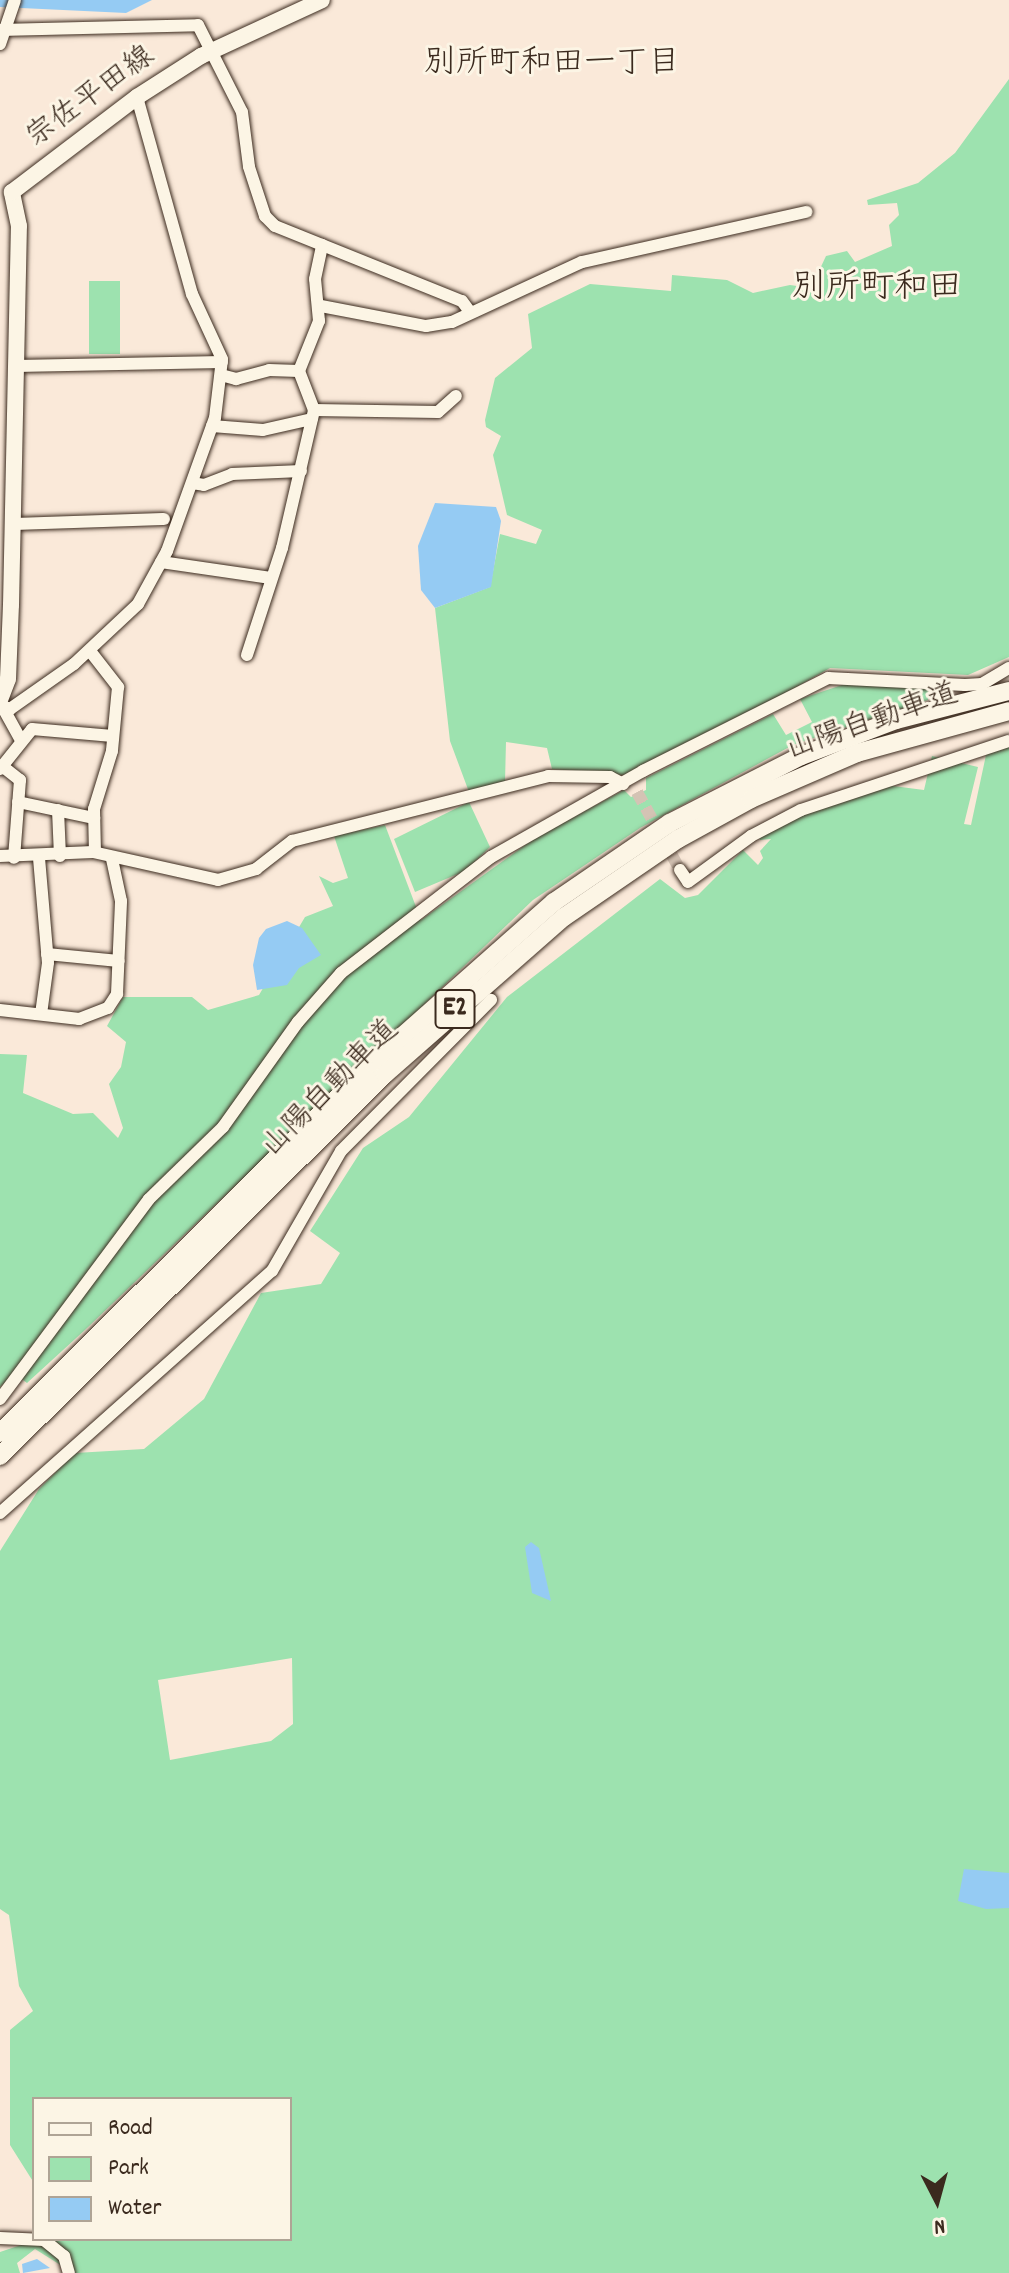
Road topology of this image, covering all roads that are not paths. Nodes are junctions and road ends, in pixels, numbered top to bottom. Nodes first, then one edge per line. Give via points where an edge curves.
1 (15, 0) edge
2 (322, 0) edge
3 (3, 33) edge
4 (210, 52) junction
5 (137, 97) junction
6 (6, 195) edge
7 (806, 212) dead end
8 (322, 245) junction
9 (321, 306) junction
10 (470, 312) junction
11 (16, 366) junction
12 (221, 369) junction
13 (299, 371) junction
14 (456, 396) dead end
15 (313, 414) junction
16 (212, 426) junction
17 (301, 471) junction
18 (192, 483) junction
19 (164, 519) dead end
20 (13, 524) junction
21 (161, 562) junction
22 (271, 578) junction
23 (90, 651) junction
24 (247, 655) dead end
25 (1009, 668) edge
26 (1009, 691) edge
27 (2, 696) edge
28 (1009, 711) edge
29 (113, 736) junction
30 (20, 739) junction
31 (1009, 741) edge
32 (1, 768) edge
33 (630, 786) junction
34 (18, 802) junction
35 (58, 810) junction
36 (94, 818) junction
37 (95, 852) junction
38 (60, 856) junction
39 (7, 857) edge
40 (39, 858) junction
41 (112, 859) junction
42 (680, 870) dead end
43 (47, 954) junction
44 (119, 961) junction
45 (491, 1000) dead end
46 (0, 1010) edge
47 (41, 1014) junction
48 (0, 1399) edge
49 (0, 1433) edge
50 (0, 1458) edge
51 (0, 1513) edge
52 (0, 2238) edge
53 (32, 2239) edge
54 (45, 2241) edge
55 (69, 2273) edge

1 - 3 street
2 - 4 main road, 宗佐平田線
3 - 4 street via 198,25
4 - 5 main road, 宗佐平田線
4 - 8 street via 242,112 249,167 265,216 275,226
5 - 6 main road, 宗佐平田線
5 - 12 street via 192,294
6 - 11 main road, 宗佐平田線 via 19,226
7 - 10 street via 582,262
8 - 9 street via 315,279
8 - 10 street via 462,301
9 - 10 street via 426,326
9 - 13 street
11 - 12 street
11 - 20 main road, 宗佐平田線
12 - 13 street via 236,379 269,370
12 - 16 street
13 - 15 street
14 - 15 street via 438,412
15 - 16 street via 263,430
15 - 17 street
16 - 18 street
17 - 18 street via 232,474 204,485
17 - 22 street
18 - 21 street
19 - 20 street
20 - 27 main road, 宗佐平田線
21 - 22 street
21 - 23 street via 138,604
22 - 24 street
23 - 27 street via 10,709
23 - 29 street via 118,687
25 - 33 street via 982,684 965,685 828,678
26 - 49 highway, 山陽自動車道 / E2 via 896,720 801,756 670,823 554,902 372,1063
27 - 30 street
28 - 50 highway, 山陽自動車道 / E2 via 901,738 809,773 678,839 619,876 454,1010
29 - 30 street via 49,728 32,729
29 - 36 street
30 - 32 street
31 - 42 street via 801,810 751,836 688,882
32 - 34 street via 20,780
33 - 41 street via 610,777 533,780 292,841 256,869 218,880 143,861
33 - 48 street via 491,857 341,973 223,1127 149,1199
34 - 35 street
34 - 39 street
35 - 36 street
35 - 38 street
36 - 37 street
37 - 38 street
37 - 41 street
38 - 40 street
39 - 40 street
40 - 43 street
41 - 44 street via 121,901
43 - 44 street
43 - 47 street
44 - 47 street via 117,994 108,1008 79,1019
45 - 51 street via 341,1151 272,1271 80,1436
46 - 47 street
52 - 53 street
54 - 55 street via 64,2256

